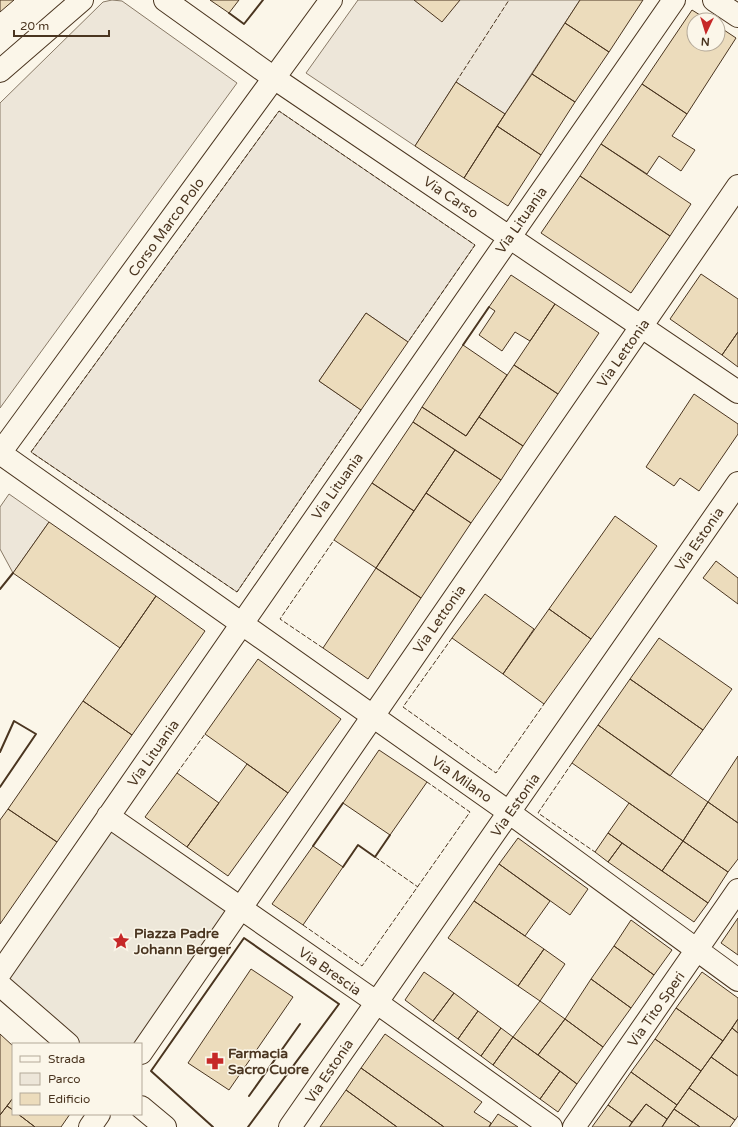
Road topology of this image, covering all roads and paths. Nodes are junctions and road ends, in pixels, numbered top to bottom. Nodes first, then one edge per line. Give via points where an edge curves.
1 (82, 0) edge
2 (166, 0) edge
3 (331, 0) edge
4 (674, 0) edge
5 (714, 0) edge
6 (738, 16) edge
7 (0, 71) edge
8 (274, 78) junction
9 (738, 186) edge
10 (510, 237) junction
11 (641, 326) junction
12 (738, 392) edge
13 (0, 453) edge
14 (738, 483) edge
15 (242, 623) junction
16 (373, 716) junction
17 (510, 813) junction
18 (108, 816) junction
19 (738, 890) edge
20 (241, 909) junction
21 (696, 950) junction
22 (0, 973) edge
23 (738, 980) edge
24 (0, 985) edge
25 (376, 1002) junction
26 (67, 1043) edge
27 (142, 1052) edge
28 (142, 1108) edge
29 (98, 1115) edge
30 (90, 1127) edge
31 (165, 1127) edge
32 (290, 1127) edge
33 (551, 1127) edge
34 (574, 1127) edge

1 - 7 street
2 - 8 street, Via Carso
3 - 8 street, Corso Marco Polo
4 - 10 street, Via Lituania
5 - 6 street
8 - 10 street, Via Carso
8 - 13 street, Corso Marco Polo
9 - 11 street, Via Lettonia
10 - 11 street, Via Carso
10 - 15 street, Via Lituania
11 - 12 street, Via Carso
11 - 16 street, Via Lettonia
13 - 15 street, Via Milano
14 - 17 street, Via Estonia
15 - 16 street, Via Milano
15 - 18 street, Via Lituania
16 - 17 street, Via Milano
16 - 20 street, Via Lettonia
17 - 21 street, Via Milano
17 - 25 street, Via Estonia
18 - 20 street, Via Brescia
18 - 22 street, Via Lituania
19 - 21 street, Via Tito Speri
20 - 25 street, Via Brescia
20 - 27 street, Via Lettonia
21 - 23 street, Via Milano
21 - 34 street, Via Tito Speri
24 - 26 street
25 - 32 street, Via Estonia
25 - 33 street, Via Brescia
28 - 31 street
29 - 30 street

